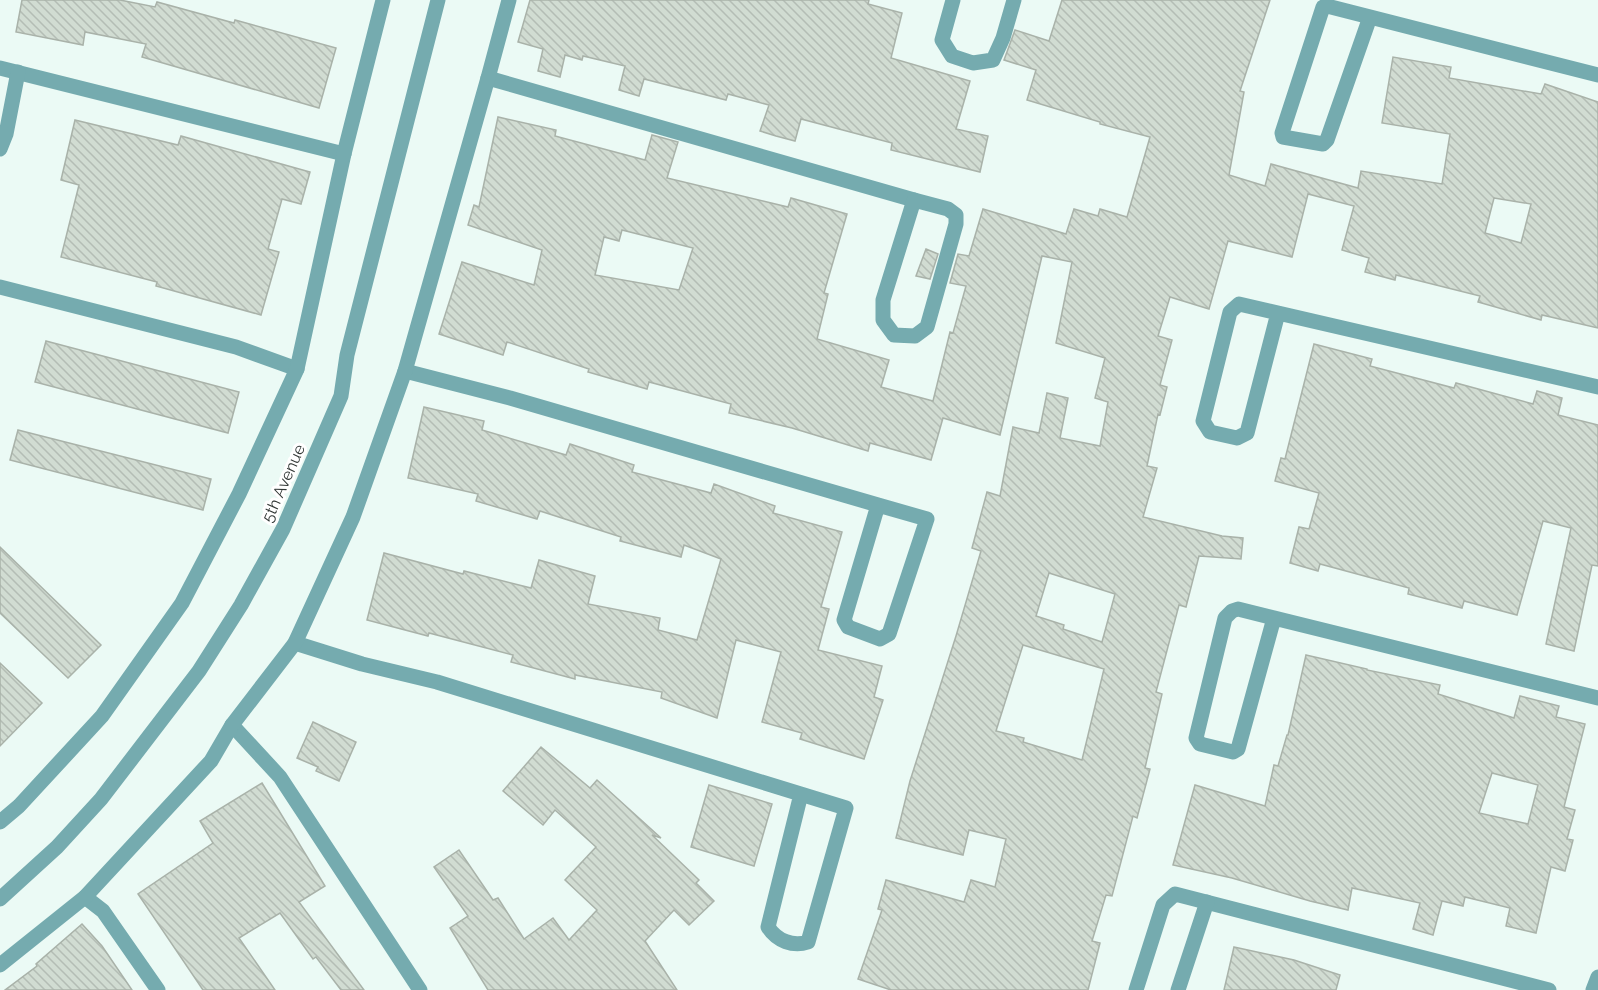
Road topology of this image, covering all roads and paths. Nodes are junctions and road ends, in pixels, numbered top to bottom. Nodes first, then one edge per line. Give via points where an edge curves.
1 (383, 0) edge
2 (438, 0) edge
3 (508, 0) edge
4 (953, 0) edge
5 (1014, 0) edge
6 (1370, 17) junction
7 (0, 68) edge
8 (18, 72) junction
9 (1598, 75) edge
10 (488, 78) junction
11 (0, 149) edge
12 (344, 154) junction
13 (914, 200) junction
14 (0, 287) edge
15 (1278, 313) junction
16 (297, 369) junction
17 (405, 371) junction
18 (1598, 387) edge
19 (878, 505) junction
20 (1274, 618) junction
21 (295, 643) junction
22 (1598, 698) edge
23 (231, 725) junction
24 (801, 794) junction
25 (0, 822) edge
26 (85, 897) junction
27 (0, 899) edge
28 (1207, 902) junction
29 (0, 965) edge
30 (1598, 976) edge
31 (158, 990) edge
32 (420, 990) edge
33 (1136, 990) edge
34 (1178, 990) edge
35 (1549, 990) edge
36 (1593, 990) edge

1 - 12 street
2 - 27 street, 5th Avenue via 347,355 341,396 283,528 199,671 101,799 57,847
3 - 10 street
4 - 5 street via 942,40 952,56 973,63 993,60
6 - 6 street via 1323,7 1283,137 1323,144 1327,140
6 - 9 street
7 - 8 street
8 - 11 street
8 - 12 street
10 - 13 street
10 - 17 street
12 - 16 street
13 - 13 street via 948,210 956,215 956,224 927,327 915,336 894,335 884,320 883,300
14 - 16 street via 236,347
15 - 15 street via 1239,304 1230,312 1203,421 1210,432 1237,438 1247,433
15 - 18 street
16 - 25 street via 239,494 182,603 102,716
17 - 19 street
17 - 21 street via 353,517
19 - 19 street via 844,620 848,627 880,639 889,634 927,519
20 - 20 street via 1238,609 1225,618 1196,738 1200,744 1233,752 1238,748
20 - 22 street
21 - 23 street
21 - 24 street via 437,682
23 - 26 street via 211,761
23 - 32 street via 280,777
24 - 24 street via 846,808 808,942 798,945 774,936 768,927
26 - 29 street
26 - 31 street via 103,911
28 - 33 street via 1175,894 1163,905
28 - 34 street
28 - 35 street
30 - 36 street

